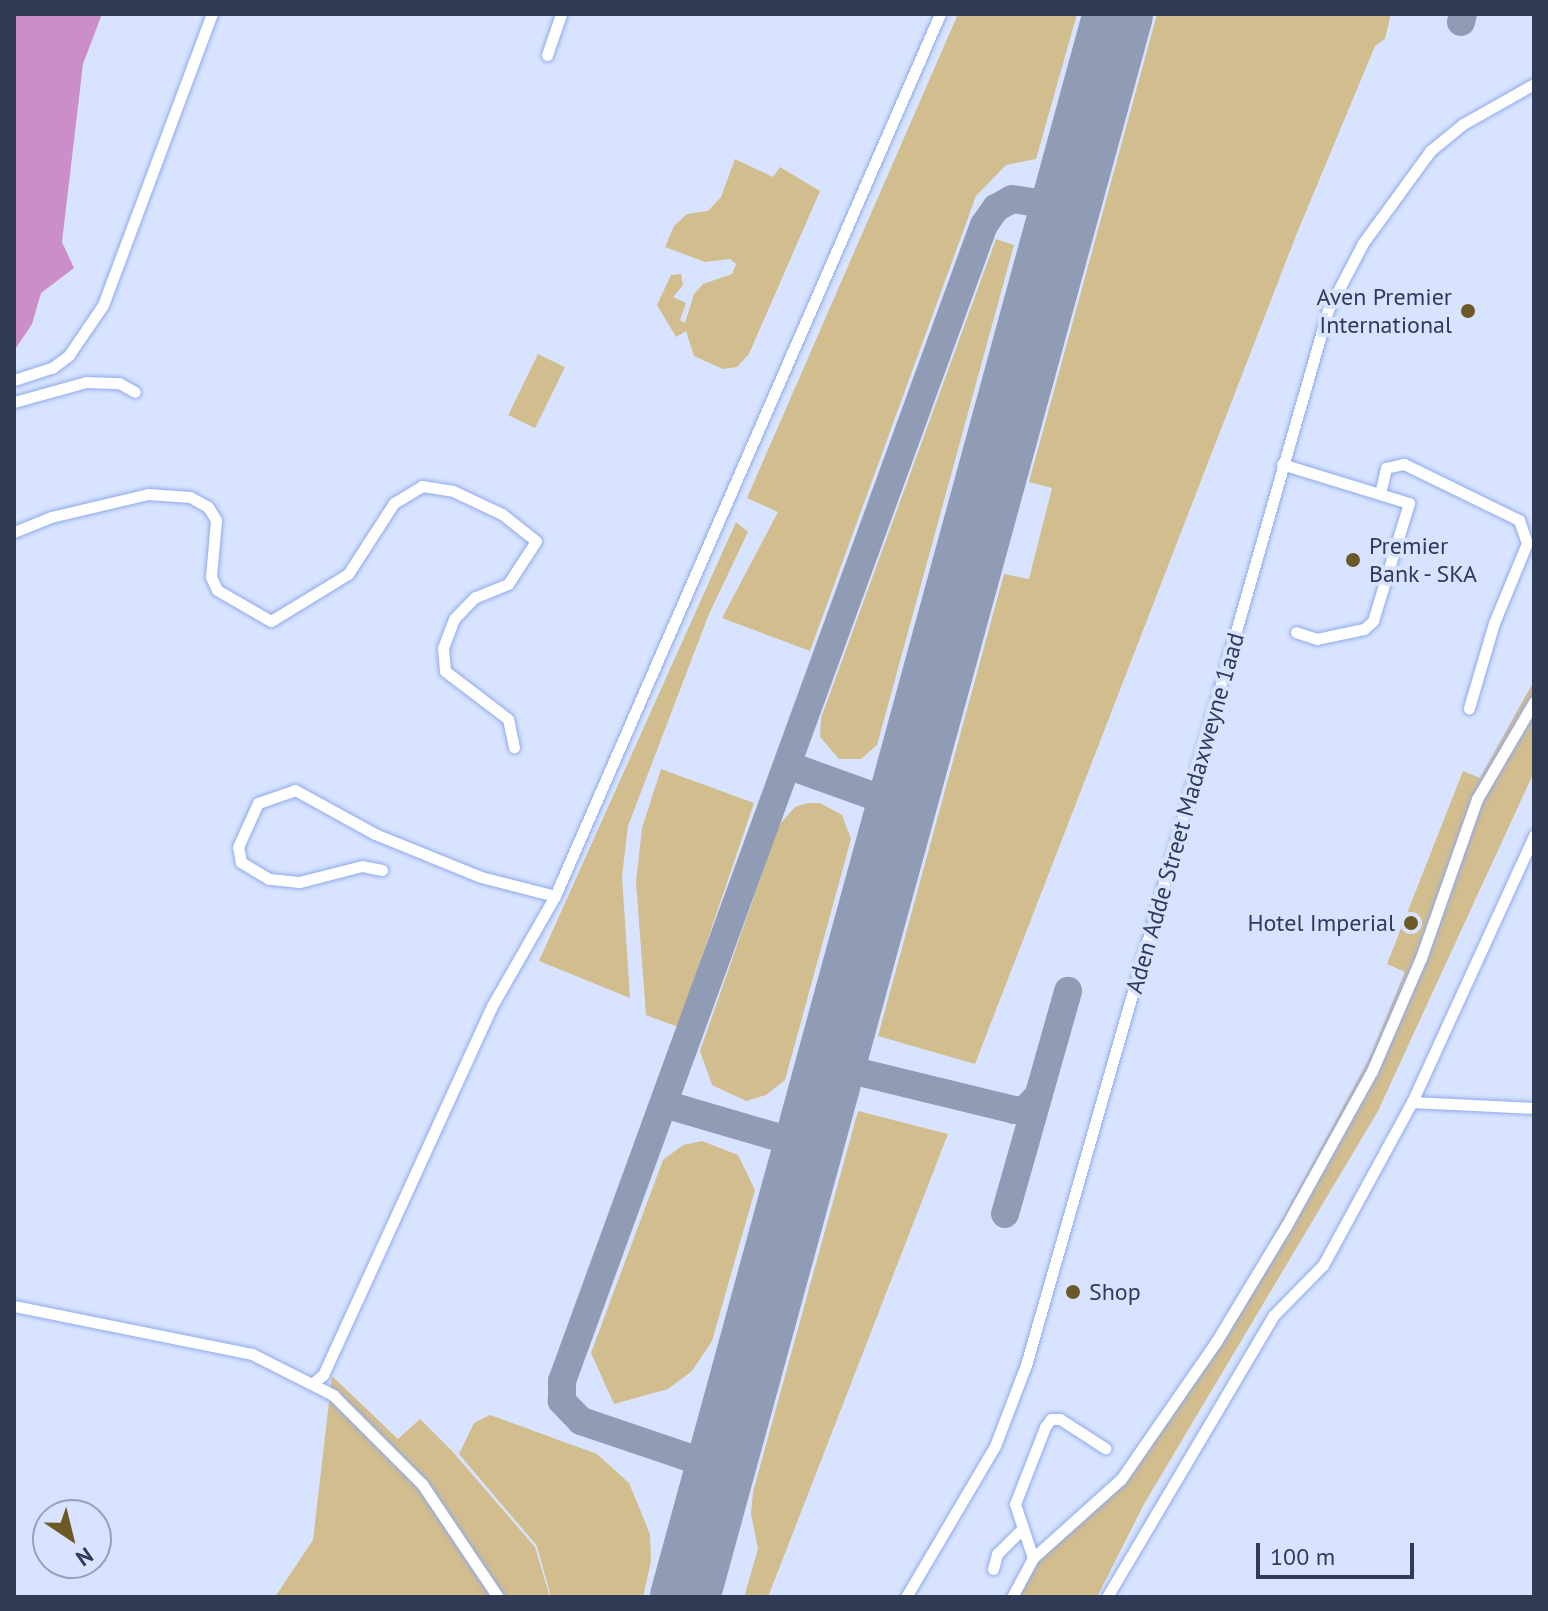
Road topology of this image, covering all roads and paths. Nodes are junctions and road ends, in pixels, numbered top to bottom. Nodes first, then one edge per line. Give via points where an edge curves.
1 (212, 14) edge
2 (561, 14) edge
3 (940, 14) edge
4 (547, 55) dead end
5 (1534, 84) edge
6 (14, 380) edge
7 (135, 392) dead end
8 (14, 402) edge
9 (1282, 464) junction
10 (1380, 494) junction
11 (14, 532) edge
12 (1296, 632) dead end
13 (1534, 702) edge
14 (1469, 708) dead end
15 (514, 747) dead end
16 (1534, 835) edge
17 (382, 870) dead end
18 (555, 896) junction
19 (1412, 1102) junction
20 (1534, 1108) edge
21 (14, 1306) edge
22 (313, 1383) junction
23 (1105, 1448) dead end
24 (1020, 1531) junction
25 (1033, 1558) junction
26 (993, 1569) dead end
27 (498, 1597) edge
28 (906, 1597) edge
29 (1012, 1597) edge
30 (1107, 1597) edge

1 - 6 street via 103,305 69,355 52,368
2 - 4 street
3 - 18 street
5 - 9 street, Aden Adde Street Madaxweyne 1aad via 1445,137 1387,206 1328,310
7 - 8 street via 119,383 86,382
9 - 10 street
9 - 28 street, Aden Adde Street Madaxweyne 1aad via 1026,1365 995,1446
10 - 12 street via 1409,503 1376,618 1364,629 1317,639
10 - 14 street via 1386,468 1404,464 1519,520 1527,543 1494,623
11 - 15 street via 148,494 190,497 208,507 216,520 211,577 217,590 271,621 348,574 394,503 422,486 453,491 502,514 536,541 508,584 475,597 454,619 443,648 445,671 508,719
13 - 25 street via 1471,812 1421,958 1372,1071 1286,1226 1216,1342 1121,1479
16 - 19 street
17 - 18 street via 362,866 299,882 269,879 241,862 238,847 258,803 295,790 375,834 481,877
18 - 22 street via 492,1006 328,1364
19 - 20 street
19 - 30 street via 1323,1265 1273,1316
21 - 22 street via 252,1354
22 - 27 street via 333,1395 422,1484
23 - 24 street via 1060,1419 1051,1419 1015,1504
24 - 25 street
24 - 26 street via 997,1554
25 - 29 street

